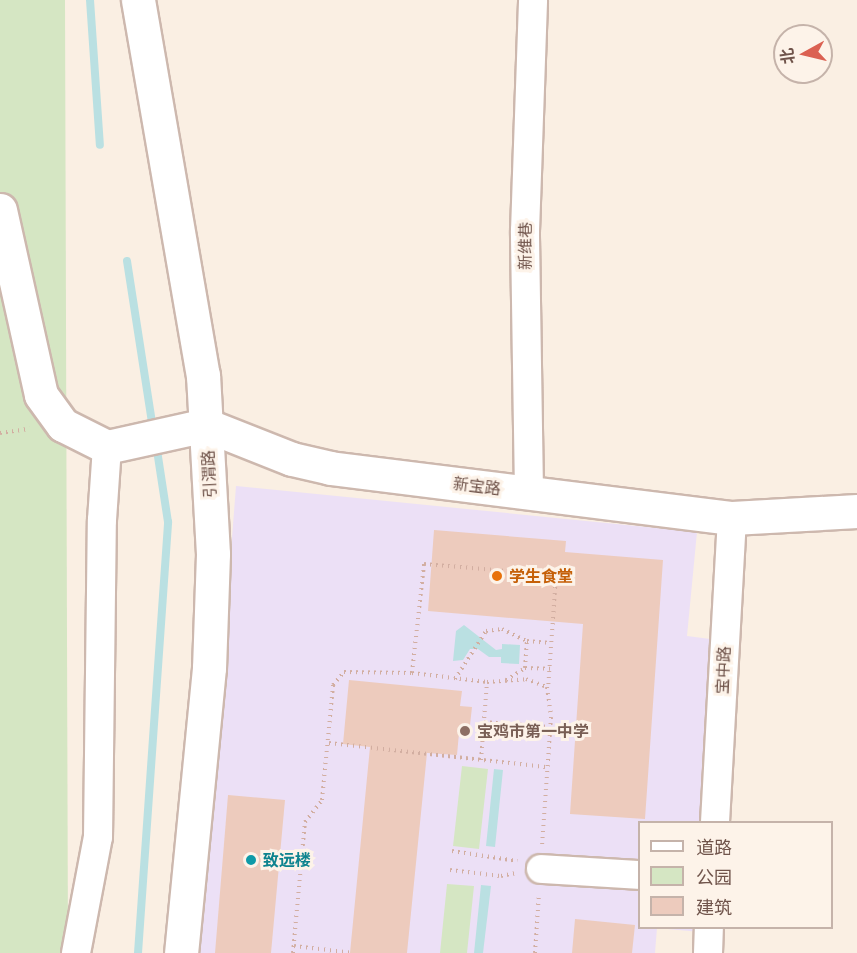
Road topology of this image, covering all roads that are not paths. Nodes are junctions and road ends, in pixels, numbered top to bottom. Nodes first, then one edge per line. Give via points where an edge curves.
1 (138, 0) edge
2 (533, 0) edge
3 (0, 210) edge
4 (206, 424) junction
5 (107, 447) junction
6 (529, 492) junction
7 (857, 511) edge
8 (732, 518) junction
9 (715, 821) edge
10 (541, 869) road end
11 (638, 875) edge
12 (709, 929) edge
13 (76, 953) edge
14 (181, 953) edge
15 (708, 953) edge

1 - 4 main road, 引渭路 via 203,375
2 - 6 street, 新维巷 via 525,231
3 - 5 main road via 41,395 63,424
4 - 5 main road
4 - 6 main road, 新宝路 via 292,459 330,468
4 - 14 main road, 引渭路 via 213,554 208,668
5 - 13 street via 102,520 98,837
6 - 8 main road, 新宝路
7 - 8 main road, 新宝路
8 - 9 street, 宝中路
10 - 11 street
12 - 15 street

